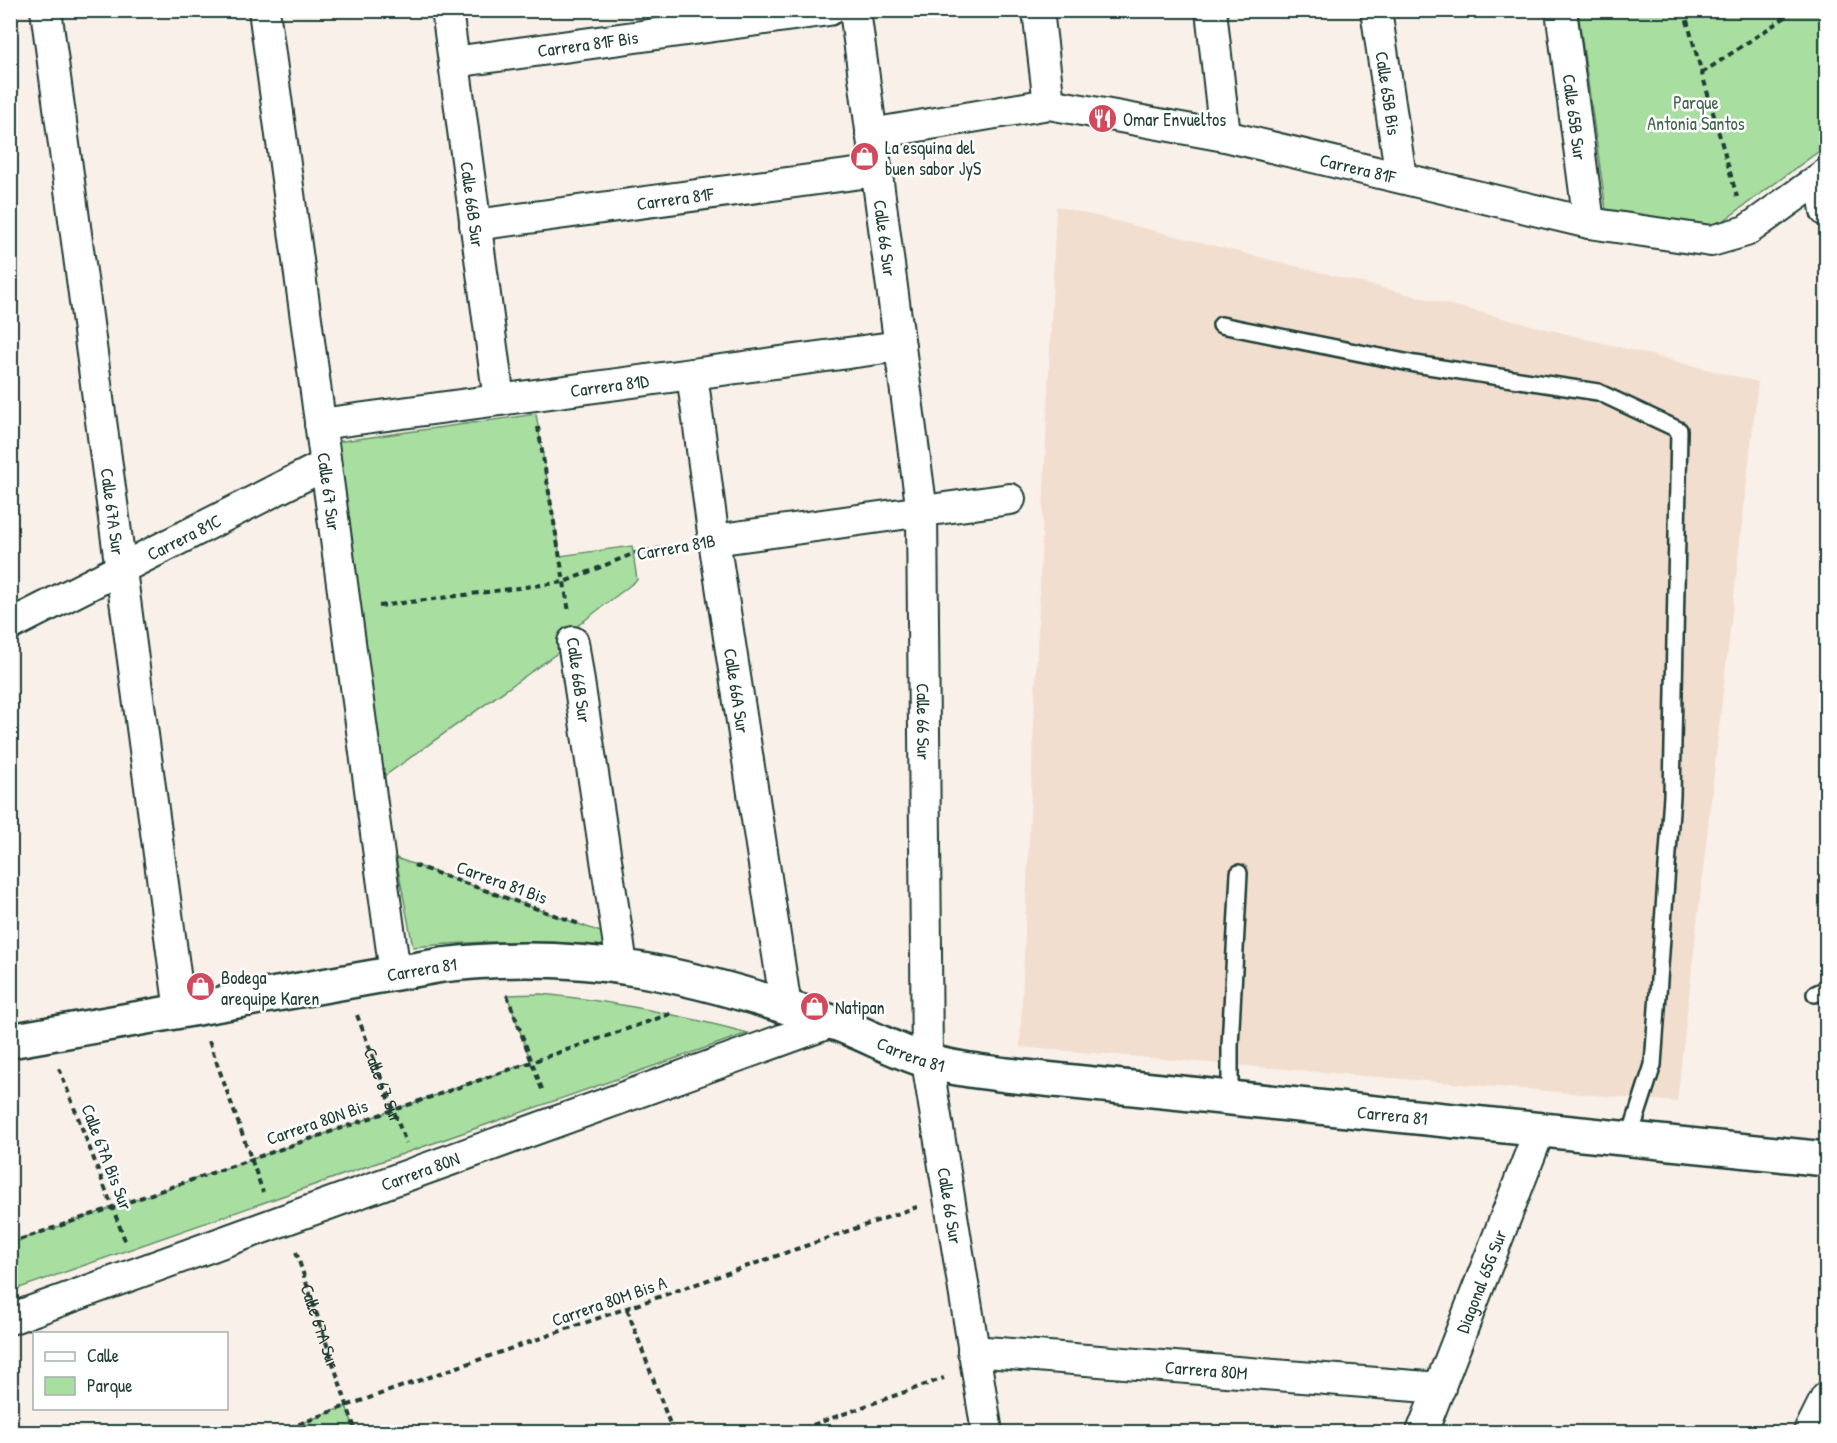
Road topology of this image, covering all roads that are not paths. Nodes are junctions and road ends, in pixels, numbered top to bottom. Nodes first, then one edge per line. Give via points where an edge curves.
1 (45, 10) edge
2 (264, 10) edge
3 (447, 10) edge
4 (828, 10) edge
5 (855, 10) edge
6 (1038, 10) edge
7 (1211, 10) edge
8 (1376, 10) edge
9 (1561, 10) edge
10 (454, 62) junction
11 (1049, 104) junction
12 (871, 134) junction
13 (1225, 136) junction
14 (877, 171) junction
15 (1824, 176) edge
16 (1401, 177) junction
17 (1827, 211) edge
18 (1589, 223) junction
19 (476, 225) junction
20 (1221, 325) dead end
21 (900, 346) junction
22 (692, 374) junction
23 (499, 400) junction
24 (320, 424) junction
25 (325, 465) junction
26 (1010, 500) dead end
27 (922, 512) junction
28 (714, 540) junction
29 (120, 569) junction
30 (10, 625) edge
31 (573, 642) road end
32 (1239, 873) dead end
33 (619, 951) junction
34 (395, 973) junction
35 (786, 1007) junction
36 (180, 1011) junction
37 (832, 1022) junction
38 (10, 1041) edge
39 (927, 1061) junction
40 (1230, 1098) junction
41 (1540, 1129) junction
42 (1629, 1139) junction
43 (1827, 1159) edge
44 (10, 1319) edge
45 (975, 1359) junction
46 (1440, 1388) junction
47 (1827, 1398) edge
48 (987, 1432) edge
49 (1422, 1432) edge
50 (1809, 1432) edge

1 - 29 street, Calle 67A Sur
2 - 24 street, Calle 67 Sur
3 - 10 street, Calle 66B Sur
4 - 10 street, Carrera 81F Bis
5 - 12 street, Calle 66 Sur
6 - 11 street
7 - 13 street
8 - 16 street, Calle 65B Bis
9 - 18 street, Calle 65B Sur
10 - 19 street, Calle 66B Sur
11 - 12 street, Carrera 81F
11 - 13 street, Carrera 81F
12 - 14 street, Calle 66 Sur
13 - 16 street, Carrera 81F
14 - 19 street, Carrera 81F
14 - 21 street, Calle 66 Sur
15 - 17 street
15 - 18 street, Carrera 81F via 1746,231 1711,241
16 - 18 street, Carrera 81F
19 - 23 street, Calle 66B Sur
20 - 42 lane via 1415,364 1598,392 1679,430 1669,831 1653,1065
21 - 22 street, Carrera 81D
21 - 27 street, Calle 66 Sur
22 - 23 street, Carrera 81D
22 - 28 street, Calle 66A Sur
23 - 24 street, Carrera 81D
24 - 25 street, Calle 67 Sur
25 - 29 street, Carrera 81C
25 - 34 street, Calle 67 Sur
26 - 27 street, Carrera 81B
27 - 28 street, Carrera 81B
27 - 39 street, Calle 66 Sur
28 - 35 street, Calle 66A Sur
29 - 30 street, Carrera 81C
29 - 36 street, Calle 67A Sur
31 - 33 street, Calle 66B Sur
32 - 40 lane
33 - 34 street, Carrera 81 via 556,958 496,958
33 - 35 street, Carrera 81 via 694,980
34 - 36 street, Carrera 81
35 - 37 street, Carrera 81
36 - 38 street, Carrera 81
37 - 39 street, Carrera 81
37 - 44 street, Carrera 80N
39 - 40 street, Carrera 81 via 1006,1075
39 - 45 street, Calle 66 Sur
40 - 41 street, Carrera 81
41 - 42 street, Carrera 81
41 - 46 street, Diagonal 65G Sur
42 - 43 street, Carrera 81
45 - 46 street, Carrera 80M
45 - 48 street, Calle 66 Sur
46 - 49 street, Diagonal 65G Sur
47 - 50 street

